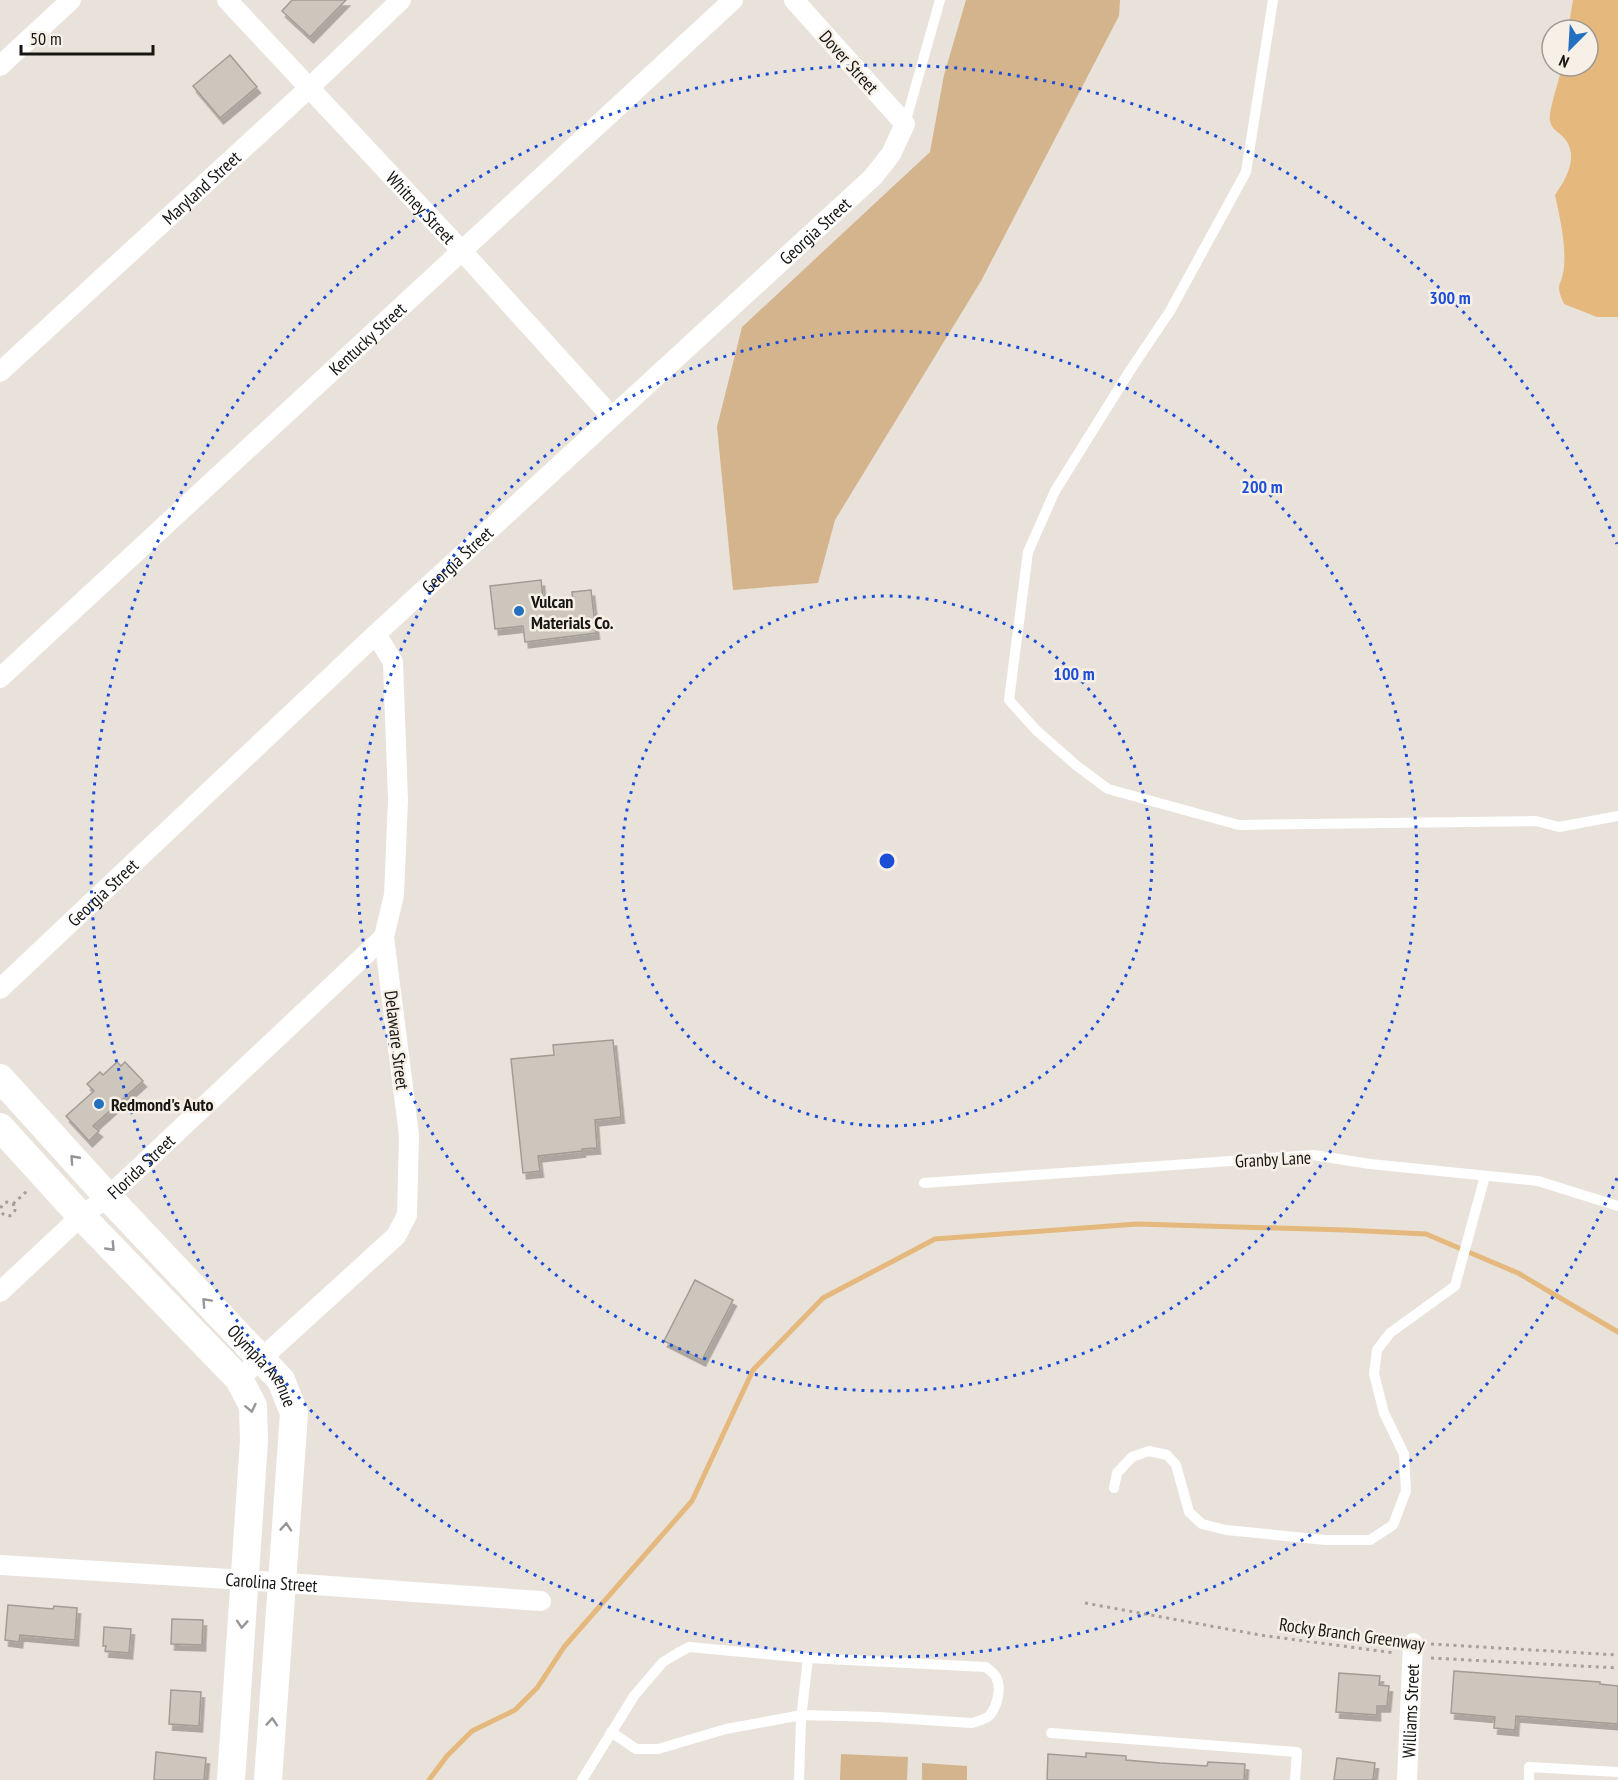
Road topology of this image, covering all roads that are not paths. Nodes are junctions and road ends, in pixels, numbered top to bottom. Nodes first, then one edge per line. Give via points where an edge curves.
1 (71, 0) edge
2 (227, 0) edge
3 (401, 0) edge
4 (733, 0) edge
5 (794, 0) edge
6 (940, 0) edge
7 (1274, 0) edge
8 (0, 66) edge
9 (308, 89) junction
10 (905, 124) junction
11 (462, 251) junction
12 (0, 372) edge
13 (612, 417) junction
14 (376, 634) junction
15 (0, 678) edge
16 (1618, 816) edge
17 (384, 937) junction
18 (0, 989) edge
19 (0, 1078) edge
20 (0, 1127) edge
21 (1485, 1176) junction
22 (924, 1183) dead end
23 (108, 1197) junction
24 (1618, 1206) edge
25 (81, 1216) junction
26 (0, 1292) edge
27 (261, 1360) junction
28 (240, 1379) junction
29 (1114, 1488) dead end
30 (0, 1565) edge
31 (245, 1580) junction
32 (282, 1582) junction
33 (542, 1601) dead end
34 (1413, 1649) road end
35 (808, 1658) junction
36 (802, 1715) junction
37 (611, 1732) junction
38 (1051, 1733) dead end
39 (1618, 1772) edge
40 (231, 1780) edge
41 (268, 1780) edge
42 (582, 1780) edge
43 (799, 1780) edge
44 (1295, 1780) edge
45 (1407, 1780) edge
46 (1529, 1780) edge

1 - 8 street
2 - 9 street, Whitney Street
3 - 9 street, Maryland Street
4 - 11 street, Kentucky Street
5 - 10 street, Dover Street
6 - 10 lane
7 - 16 lane via 1246,172 1170,311 1055,491 1028,552 1009,700 1036,730 1108,789 1239,825 1536,821 1559,827
9 - 11 street, Whitney Street
9 - 12 street, Maryland Street
10 - 13 street, Georgia Street via 891,154 873,177
11 - 13 street, Whitney Street
11 - 15 street, Kentucky Street
13 - 14 street, Georgia Street
14 - 17 street, Delaware Street via 393,662 398,800 394,895
14 - 18 street, Georgia Street
17 - 23 street, Florida Street
17 - 27 street, Delaware Street via 409,1135 407,1215 396,1236
23 -> 19 main road, Olympia Avenue
20 - 25 main road, Olympia Avenue
21 - 22 lane, Granby Lane via 1313,1155
21 - 24 lane, Granby Lane via 1538,1181
21 - 29 lane via 1455,1286 1390,1333 1377,1350 1374,1374 1384,1413 1404,1454 1406,1491 1393,1526 1370,1540 1326,1540 1202,1524 1188,1512 1176,1465 1167,1455 1149,1450 1132,1457 1117,1473
23 - 25 street, Florida Street
27 -> 23 main road, Olympia Avenue
25 - 26 street, Florida Street
25 -> 28 main road, Olympia Avenue
27 - 28 street, Delaware Street
32 -> 27 main road, Olympia Avenue via 294,1413 281,1380
28 -> 31 main road, Olympia Avenue via 253,1406 255,1441
30 - 31 street, Carolina Street
31 - 32 street, Carolina Street
31 -> 40 main road, Olympia Avenue
32 - 33 street, Carolina Street
41 -> 32 main road, Olympia Avenue
34 - 45 street, Williams Street
35 - 36 lane
35 - 36 lane via 986,1666 996,1677 997,1702 985,1719 972,1723
35 - 37 lane via 690,1647 663,1662 634,1696
36 - 37 lane via 658,1749 636,1749
36 - 43 lane
37 - 42 lane
38 - 44 lane via 1297,1752
39 - 46 lane via 1529,1767

